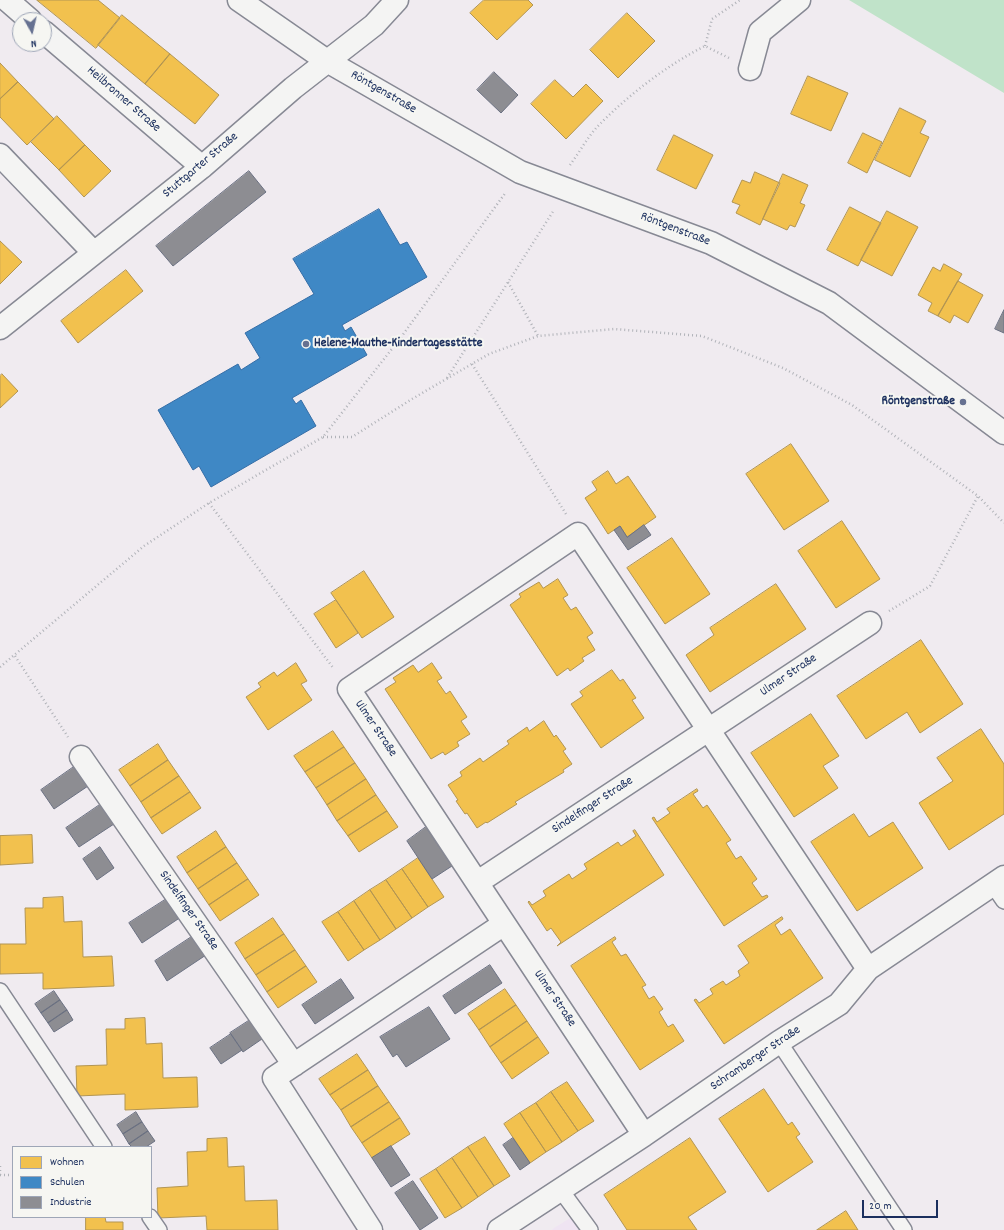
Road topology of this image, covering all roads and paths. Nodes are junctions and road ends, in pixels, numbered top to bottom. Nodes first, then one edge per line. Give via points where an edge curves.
1 (7, 0) edge
2 (239, 0) edge
3 (398, 0) edge
4 (740, 0) edge
5 (799, 0) edge
6 (21, 12) edge
7 (52, 39) edge
8 (705, 46) junction
9 (327, 61) junction
10 (750, 69) joint
11 (0, 155) edge
12 (202, 167) junction
13 (565, 171) dead end
14 (508, 189) dead end
15 (555, 208) dead end
16 (94, 253) junction
17 (508, 282) junction
18 (0, 328) edge
19 (538, 336) junction
20 (472, 364) junction
21 (446, 379) junction
22 (1004, 433) edge
23 (323, 437) junction
24 (978, 496) junction
25 (209, 504) junction
26 (1004, 523) edge
27 (578, 534) junction
28 (870, 623) joint
29 (15, 656) junction
30 (0, 667) edge
31 (349, 689) junction
32 (708, 730) junction
33 (81, 757) joint
34 (478, 882) junction
35 (1000, 888) edge
36 (504, 924) junction
37 (868, 969) junction
38 (0, 991) edge
39 (779, 1042) junction
40 (294, 1065) junction
41 (644, 1135) junction
42 (103, 1146) edge
43 (0, 1166) edge
44 (0, 1175) edge
45 (12, 1175) edge
46 (560, 1189) junction
47 (151, 1218) edge
48 (159, 1230) edge
49 (371, 1230) edge
50 (499, 1230) edge
51 (590, 1230) edge
52 (904, 1230) edge

1 - 6 street
2 - 9 street, Röntgenstraße
3 - 9 street, Stuttgarter Straße via 374,25
4 - 8 path via 712,19
5 - 10 street via 760,32
7 - 12 street, Heilbronner Straße
8 - 10 path
8 - 13 path via 680,58 629,99 597,128
9 - 12 street, Stuttgarter Straße
9 - 22 street, Röntgenstraße via 520,172 711,243 829,303
11 - 16 street
12 - 16 street, Stuttgarter Straße
14 - 23 path via 402,336
15 - 17 path
16 - 18 street, Stuttgarter Straße
17 - 19 path
17 - 21 path
19 - 20 path via 489,354
19 - 24 path via 614,328 702,336 783,368 852,405
20 - 21 path
20 - 27 path
21 - 23 path via 352,437
23 - 25 path
24 - 26 path
24 - 28 path via 930,586
25 - 29 path via 144,546
25 - 31 path
27 - 31 street, Ulmer Straße
27 - 32 street
28 - 32 street, Ulmer Straße
29 - 30 path
29 - 33 path
31 - 34 street, Ulmer Straße
32 - 34 street, Sindelfinger Straße
32 - 37 street
33 - 40 street, Sindelfinger Straße
34 - 36 street, Ulmer Straße
35 - 37 street, Schramberger Straße
36 - 40 street
36 - 41 street, Ulmer Straße
37 - 39 street, Schramberger Straße via 839,1004
38 - 42 lane
39 - 41 street, Schramberger Straße
39 - 52 lane
40 - 49 street via 274,1078
41 - 46 street, Schramberger Straße
43 - 44 path
44 - 45 path
46 - 50 street, Schramberger Straße
46 - 51 lane
47 - 48 lane

